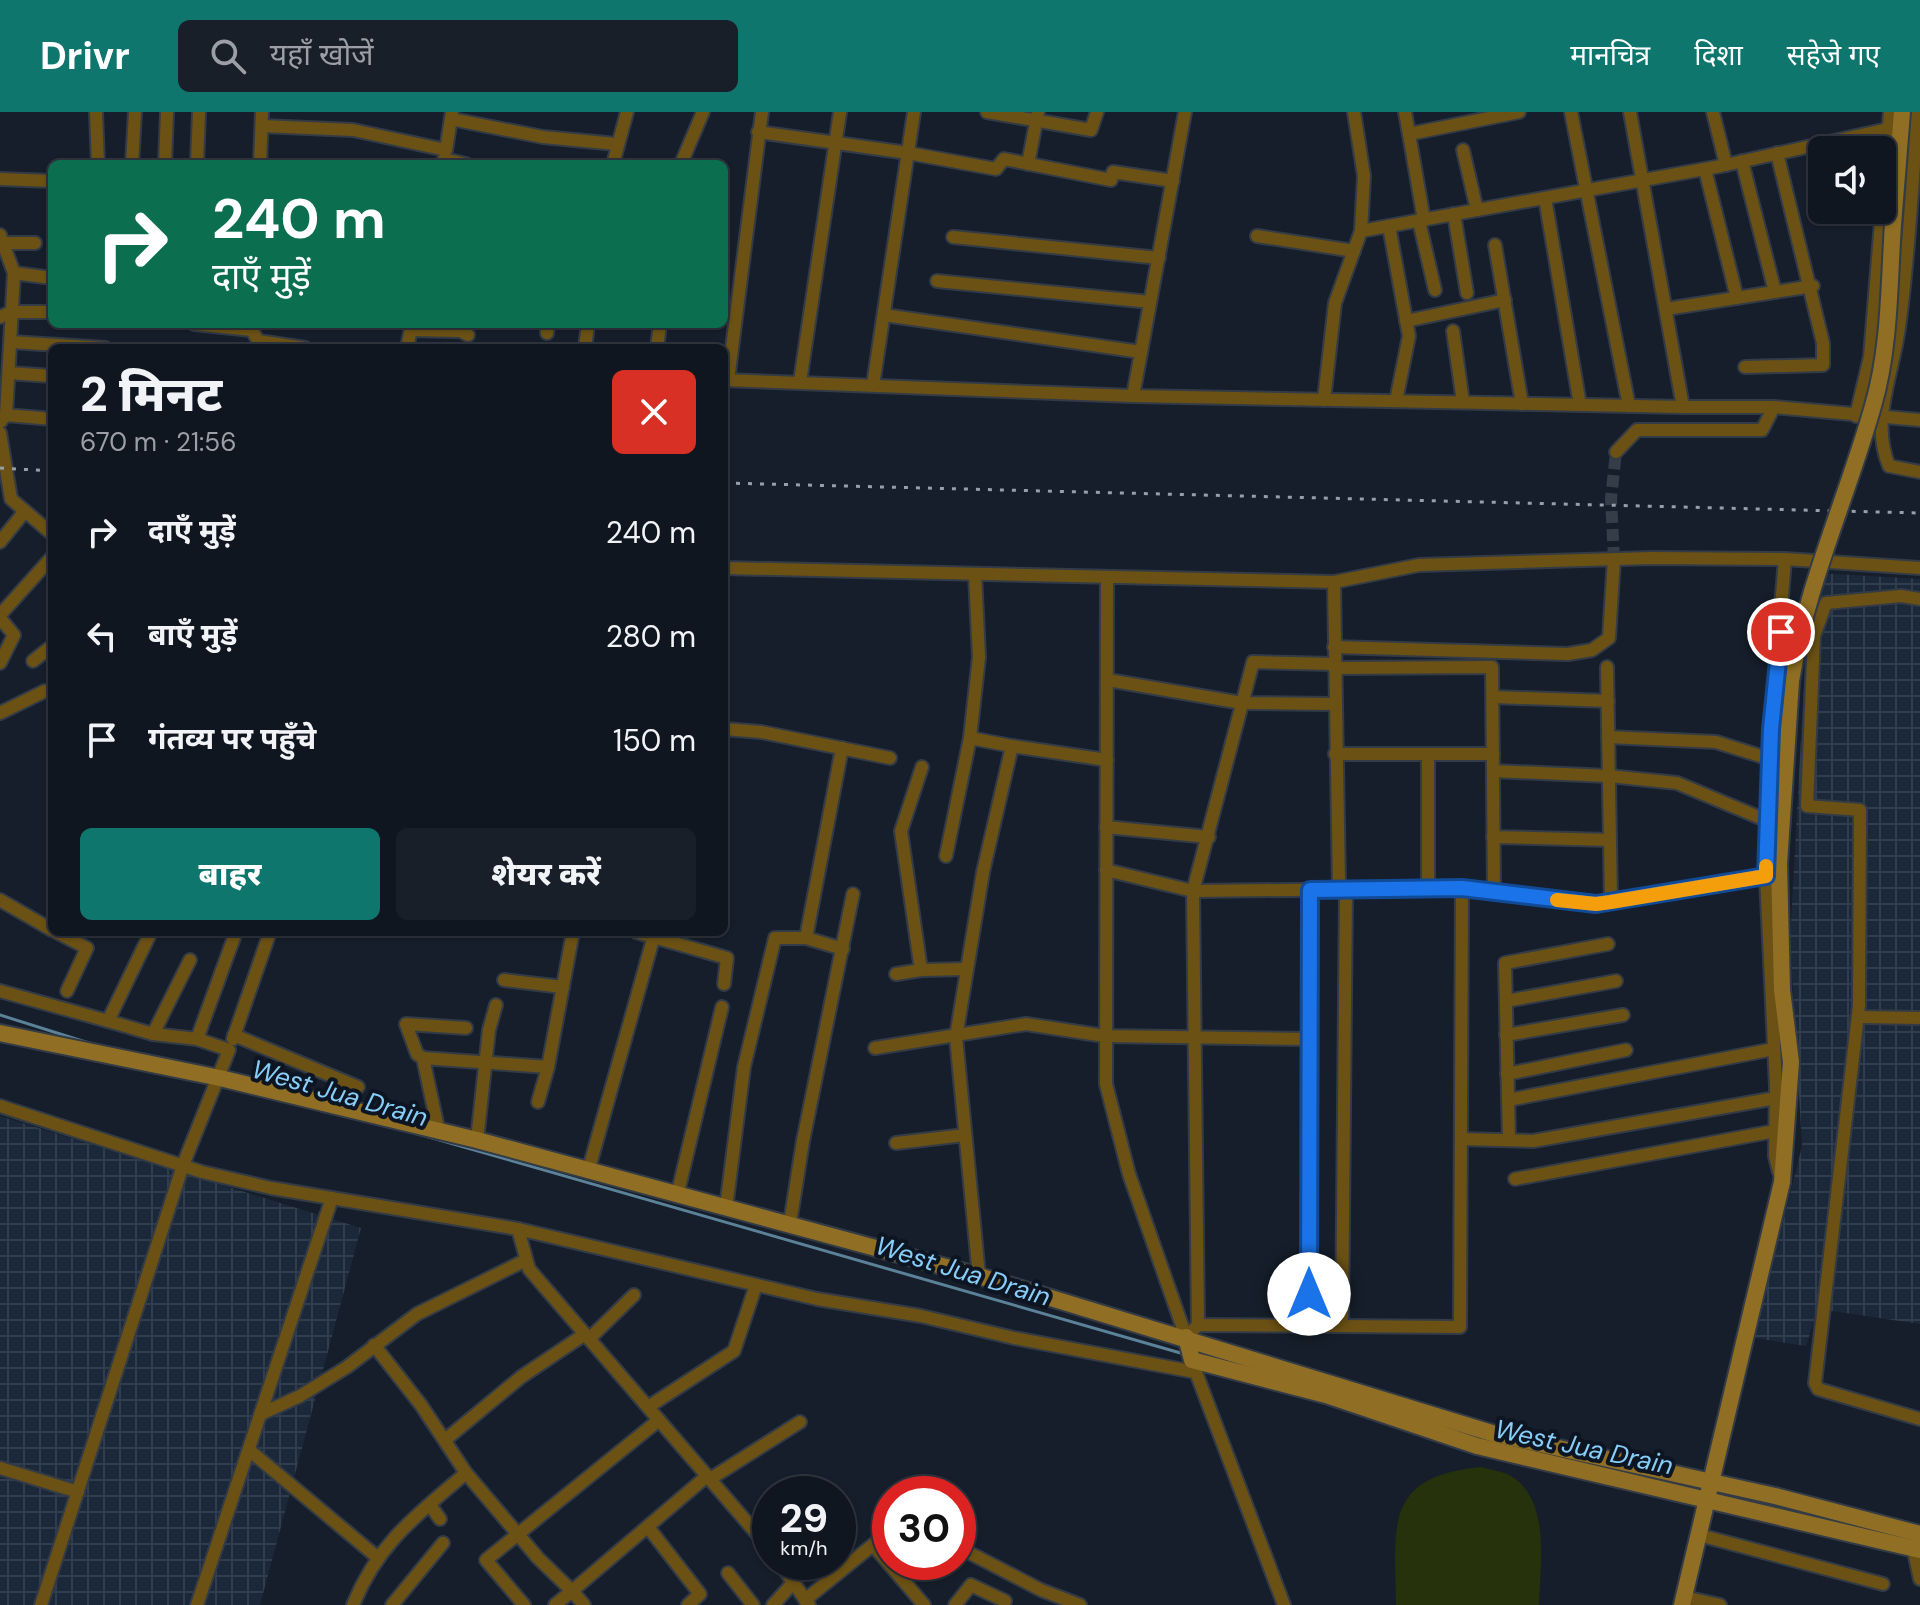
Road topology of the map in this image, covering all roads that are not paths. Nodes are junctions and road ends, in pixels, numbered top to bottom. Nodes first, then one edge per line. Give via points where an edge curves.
1 (96, 112) edge
2 (135, 112) edge
3 (167, 112) edge
4 (199, 112) edge
5 (262, 112) edge
6 (627, 112) edge
7 (703, 112) edge
8 (762, 112) edge
9 (840, 112) edge
10 (914, 112) edge
11 (987, 112) edge
12 (1097, 112) edge
13 (1185, 112) edge
14 (1354, 112) edge
15 (1405, 112) edge
16 (1519, 112) edge
17 (1571, 112) edge
18 (1630, 112) edge
19 (1713, 112) edge
20 (1890, 112) edge
21 (1902, 112) edge
22 (1918, 112) edge
23 (451, 116) edge
24 (1037, 116) edge
25 (262, 126) junction
26 (1888, 129) junction
27 (758, 132) junction
28 (1409, 134) junction
29 (616, 144) junction
30 (1918, 144) edge
31 (836, 145) junction
32 (1463, 150) dead end
33 (908, 153) junction
34 (1777, 153) junction
35 (445, 158) edge
36 (98, 160) edge
37 (132, 160) edge
38 (165, 160) edge
39 (197, 160) edge
40 (260, 160) edge
41 (614, 160) edge
42 (683, 160) edge
43 (1742, 161) junction
44 (1028, 164) junction
45 (1726, 165) junction
46 (1705, 169) junction
47 (0, 179) edge
48 (1642, 180) junction
49 (48, 181) edge
50 (1173, 181) junction
51 (1584, 191) junction
52 (1545, 198) junction
53 (1477, 210) junction
54 (1454, 214) junction
55 (1421, 220) junction
56 (1389, 226) junction
57 (1907, 226) edge
58 (1361, 231) junction
59 (1257, 236) dead end
60 (953, 237) dead end
61 (2, 239) edge
62 (35, 243) dead end
63 (1495, 245) dead end
64 (1354, 251) junction
65 (1159, 258) junction
66 (14, 273) junction
67 (48, 277) edge
68 (937, 281) dead end
69 (1811, 286) junction
70 (1435, 290) dead end
71 (1775, 292) junction
72 (1467, 293) dead end
73 (1737, 298) junction
74 (1505, 300) junction
75 (1150, 302) junction
76 (1666, 309) junction
77 (48, 312) edge
78 (6, 314) edge
79 (884, 315) junction
80 (1406, 321) junction
81 (214, 328) edge
82 (424, 328) edge
83 (1453, 331) dead end
84 (468, 335) dead end
85 (255, 336) edge
86 (11, 342) junction
87 (48, 344) edge
88 (288, 344) edge
89 (1141, 352) junction
90 (728, 364) edge
91 (1745, 367) dead end
92 (9, 373) junction
93 (48, 376) edge
94 (728, 380) edge
95 (800, 382) junction
96 (873, 385) junction
97 (1133, 396) junction
98 (1324, 400) junction
99 (1396, 401) junction
100 (1463, 402) junction
101 (1522, 404) junction
102 (1580, 405) junction
103 (1629, 406) junction
104 (1683, 407) junction
105 (1774, 407) junction
106 (1856, 416) junction
107 (1880, 418) junction
108 (3, 419) edge
109 (48, 419) edge
110 (1920, 420) edge
111 (0, 433) edge
112 (1616, 452) dead end
113 (1920, 472) edge
114 (25, 511) junction
115 (48, 531) edge
116 (0, 542) edge
117 (1614, 559) junction
118 (1785, 559) junction
119 (48, 562) edge
120 (728, 568) edge
121 (1920, 568) edge
122 (975, 574) junction
123 (1107, 577) junction
124 (1334, 582) junction
125 (1920, 599) edge
126 (0, 617) edge
127 (1334, 647) junction
128 (48, 649) edge
129 (33, 661) dead end
130 (0, 663) edge
131 (1334, 666) junction
132 (1607, 667) dead end
133 (1108, 680) junction
134 (45, 691) dead end
135 (1493, 697) junction
136 (1608, 701) junction
137 (1242, 703) junction
138 (1335, 704) junction
139 (0, 713) edge
140 (728, 729) edge
141 (1608, 737) junction
142 (970, 738) junction
143 (1012, 746) junction
144 (842, 748) junction
145 (1335, 754) junction
146 (1428, 754) junction
147 (1493, 754) junction
148 (890, 758) dead end
149 (1770, 759) junction
150 (1107, 760) junction
151 (922, 767) dead end
152 (1493, 771) junction
153 (1609, 776) junction
154 (1768, 821) junction
155 (1106, 827) junction
156 (1209, 837) junction
157 (1493, 837) junction
158 (1610, 840) junction
159 (946, 856) dead end
160 (1106, 870) junction
161 (1766, 876) junction
162 (1342, 888) junction
163 (1462, 888) junction
164 (1428, 889) junction
165 (1310, 890) junction
166 (1193, 891) junction
167 (1494, 892) junction
168 (853, 894) dead end
169 (0, 900) edge
170 (1611, 902) junction
171 (48, 928) edge
172 (64, 936) edge
173 (149, 936) edge
174 (235, 936) edge
175 (269, 936) edge
176 (572, 936) edge
177 (653, 936) edge
178 (660, 936) edge
179 (806, 938) junction
180 (1608, 944) dead end
181 (843, 949) junction
182 (190, 960) dead end
183 (966, 969) junction
184 (921, 970) junction
185 (896, 974) dead end
186 (504, 980) dead end
187 (1616, 981) dead end
188 (724, 984) dead end
189 (563, 987) junction
190 (0, 991) edge
191 (67, 991) dead end
192 (1506, 1001) junction
193 (496, 1005) dead end
194 (722, 1007) dead end
195 (1623, 1015) dead end
196 (1858, 1017) junction
197 (1920, 1018) edge
198 (108, 1021) junction
199 (466, 1028) dead end
200 (0, 1033) edge
201 (153, 1034) junction
202 (234, 1035) junction
203 (1506, 1035) junction
204 (1105, 1036) junction
205 (956, 1037) junction
206 (1195, 1037) junction
207 (197, 1039) junction
208 (1309, 1039) junction
209 (875, 1048) dead end
210 (1774, 1049) junction
211 (229, 1050) junction
212 (1626, 1050) dead end
213 (423, 1058) junction
214 (486, 1062) junction
215 (548, 1067) junction
216 (1507, 1074) junction
217 (220, 1078) junction
218 (358, 1087) dead end
219 (1776, 1098) junction
220 (1508, 1100) junction
221 (538, 1102) dead end
222 (0, 1106) edge
223 (1775, 1131) junction
224 (439, 1133) junction
225 (965, 1135) junction
226 (1461, 1139) junction
227 (477, 1140) junction
228 (1509, 1140) junction
229 (896, 1143) dead end
230 (183, 1165) junction
231 (588, 1172) junction
232 (1515, 1179) dead end
233 (1782, 1182) junction
234 (677, 1196) junction
235 (332, 1198) junction
236 (726, 1208) junction
237 (790, 1223) junction
238 (518, 1229) junction
239 (526, 1260) junction
240 (979, 1276) junction
241 (756, 1285) junction
242 (634, 1295) dead end
243 (1309, 1326) junction
244 (1342, 1326) junction
245 (1192, 1331) junction
246 (587, 1336) junction
247 (374, 1345) junction
248 (1194, 1366) junction
249 (648, 1407) junction
250 (261, 1414) junction
251 (1920, 1419) edge
252 (659, 1420) junction
253 (800, 1422) dead end
254 (445, 1440) junction
255 (249, 1450) junction
256 (0, 1468) edge
257 (466, 1473) junction
258 (709, 1477) junction
259 (1712, 1482) junction
260 (78, 1492) junction
261 (1708, 1499) junction
262 (430, 1505) junction
263 (440, 1519) dead end
264 (648, 1527) junction
265 (752, 1528) edge
266 (517, 1533) junction
267 (1699, 1535) junction
268 (443, 1543) dead end
269 (1918, 1544) edge
270 (872, 1546) edge
271 (976, 1556) edge
272 (377, 1557) junction
273 (728, 1573) dead end
274 (1920, 1579) edge
275 (791, 1580) edge
276 (903, 1580) edge
277 (793, 1583) junction
278 (1883, 1584) dead end
279 (572, 1591) junction
280 (704, 1600) edge
281 (1005, 1601) dead end
282 (1683, 1601) edge
283 (808, 1602) edge
284 (41, 1605) edge
285 (197, 1605) edge
286 (353, 1605) edge
287 (392, 1605) edge
288 (524, 1605) edge
289 (555, 1605) edge
290 (584, 1605) edge
291 (688, 1605) edge
292 (753, 1605) edge
293 (773, 1605) edge
294 (924, 1605) edge
295 (955, 1605) edge
296 (1080, 1605) edge
297 (1284, 1605) edge
298 (1720, 1605) edge

1 - 36 street
2 - 37 street
3 - 38 street
4 - 39 street
5 - 25 street
6 - 29 street
7 - 42 street
8 - 27 street
9 - 31 street
10 - 33 street
11 - 24 street
12 - 24 street via 1091,130
13 - 50 street
14 - 58 street via 1364,176
15 - 28 street
16 - 28 street
17 - 51 street
18 - 48 street
19 - 45 street
20 - 26 street
21 - 57 main road
22 - 30 street
23 - 29 street via 543,137
23 - 35 street
24 - 44 street
25 - 35 street via 353,130
25 - 40 street
26 - 34 street
26 - 106 street via 1870,357
27 - 31 street
27 - 90 street
28 - 55 street
29 - 41 street
30 - 57 street
31 - 33 street
31 - 95 street
32 - 53 street
33 - 44 street via 996,169 1004,159
33 - 79 street
34 - 43 street
34 - 69 street
43 - 45 street
43 - 71 street
44 - 50 street via 1111,180 1113,172
45 - 46 street
46 - 48 street
46 - 73 street
47 - 49 street
48 - 51 street
48 - 76 street
50 - 65 street
51 - 52 street
51 - 103 street
52 - 53 street
52 - 102 street
53 - 54 street
54 - 55 street
54 - 72 street
55 - 56 street
55 - 70 street
56 - 58 street
56 - 80 street
57 - 107 street via 1899,328
57 - 233 main road, bridge via 1874,403 1804,612 1791,681 1779,864 1782,990 1791,1062
58 - 64 street
59 - 64 street
60 - 65 street
61 - 62 street
61 - 66 street
63 - 74 street
64 - 98 street via 1335,303
65 - 75 street
66 - 67 street
66 - 78 street
68 - 75 street
69 - 71 street
69 - 91 street via 1823,365
71 - 73 street
73 - 76 street
74 - 80 street
74 - 101 street
75 - 89 street
76 - 104 street
77 - 78 street
78 - 86 street
79 - 89 street
79 - 96 street
80 - 99 street via 1409,336
81 - 85 street
82 - 84 street
83 - 100 street
85 - 88 street
86 - 87 street
86 - 92 street
89 - 97 street
92 - 93 street
92 - 108 street
94 - 95 street
95 - 96 street
96 - 97 street
97 - 98 street
98 - 99 street
99 - 100 street
100 - 101 street
101 - 102 street
102 - 103 street
103 - 104 street
104 - 105 street
105 - 106 street
105 - 112 street via 1762,430 1637,430
106 - 107 street
107 - 110 street
107 - 113 street via 1889,466
108 - 109 street
111 - 114 street via 11,499
114 - 115 street
114 - 116 street
117 - 118 street
117 - 124 street via 1419,565
117 - 127 street via 1609,638 1592,650 1568,654
118 - 121 street
118 - 149 street
119 - 126 street
120 - 122 street
122 - 123 street
122 - 142 street via 979,657
123 - 124 street
123 - 133 street
124 - 127 street
125 - 196 street via 1826,603 1814,636 1807,806 1860,810
126 - 130 street via 14,635
127 - 131 street
128 - 129 street
131 - 135 street via 1492,667
131 - 137 street via 1253,662
131 - 138 street
132 - 136 street
133 - 137 street
133 - 150 street
134 - 139 street
135 - 136 street
135 - 147 street
136 - 141 street
137 - 138 street
137 - 156 street
138 - 145 street
140 - 144 street
141 - 149 street via 1716,742
141 - 153 street
142 - 143 street
142 - 159 street
143 - 150 street
143 - 183 street
144 - 148 street
144 - 179 street
145 - 146 street
145 - 162 street
146 - 147 street
146 - 164 street
147 - 152 street
149 - 154 street
150 - 155 street
151 - 184 street via 901,831
152 - 153 street
152 - 157 street
153 - 154 street via 1677,783
153 - 158 street
154 - 161 street
155 - 156 street
155 - 160 street
156 - 166 street
157 - 158 street
157 - 167 street
158 - 170 street
160 - 166 street
160 - 204 street
161 - 170 street
161 - 210 street
162 - 164 street
162 - 165 street
162 - 244 street
163 - 164 street
163 - 167 street
163 - 226 street
165 - 166 street
165 - 208 street
166 - 206 street
167 - 170 street
168 - 181 street
169 - 171 street
172 - 191 street via 87,948
173 - 198 street
174 - 207 street
175 - 202 street
176 - 189 street
177 - 231 street
178 - 188 street via 727,958
179 - 181 street
179 - 236 street via 775,938 766,966 744,1067
180 - 192 street via 1505,963
181 - 237 street
182 - 201 street
183 - 184 street
183 - 205 street
184 - 185 street
186 - 189 street
187 - 192 street
189 - 215 street
190 - 198 street
192 - 203 street
193 - 214 street
194 - 234 street
195 - 203 street
196 - 197 street
196 - 251 street via 1815,1383 1818,1389
198 - 201 street
199 - 213 street via 406,1024
200 - 217 main road
201 - 207 street
202 - 211 street
202 - 218 street
203 - 216 street
204 - 205 street via 1026,1024
204 - 206 street
204 - 245 street via 1106,1084 1129,1174
205 - 209 street
205 - 225 street
206 - 208 street
206 - 245 street
207 - 211 street
208 - 243 street
210 - 219 street
210 - 220 street
211 - 217 street
212 - 216 street
213 - 214 street
213 - 224 street
214 - 215 street
214 - 227 street
215 - 221 street
216 - 220 street
217 - 224 main road
217 - 230 street
219 - 223 street
219 - 228 street via 1533,1141
220 - 228 street
222 - 230 street
223 - 232 street
223 - 233 street
224 - 227 main road
225 - 229 street
225 - 240 street
226 - 228 street
226 - 244 street via 1460,1327
227 - 231 main road
230 - 235 street
230 - 260 street
231 - 234 main road
233 - 259 main road
234 - 236 main road
235 - 238 street
235 - 250 street
236 - 237 main road
237 - 240 main road
238 - 239 street
238 - 241 street
239 - 246 street
239 - 247 street via 417,1314
240 - 245 main road via 1141,1329
241 - 248 street
241 - 249 street via 734,1351
242 - 246 street
243 - 244 street
243 - 245 street
245 - 248 main road
245 - 259 main road via 1481,1430
246 - 249 street
246 - 254 street via 521,1377
247 - 250 street via 300,1396
247 - 254 street
248 - 261 main road via 1326,1395 1477,1446
248 - 297 street
249 - 252 street
250 - 255 street
252 - 258 street
252 - 266 street
253 - 258 street
254 - 257 street
255 - 272 street
255 - 285 street
256 - 260 street
257 - 262 street
257 - 266 street
258 - 264 street
258 - 265 street
259 - 261 main road
259 - 269 main road
260 - 284 street
261 - 267 main road
261 - 269 main road
262 - 263 street
262 - 272 street
264 - 279 street
264 - 280 street
266 - 279 street
266 - 288 street via 486,1560
267 - 278 street
267 - 282 main road
268 - 287 street
269 - 274 street
270 - 283 street
271 - 296 street
272 - 286 street
273 - 292 street
275 - 277 street
276 - 294 street
277 - 283 street
277 - 293 street
279 - 289 street
279 - 290 street
280 - 291 street
281 - 295 street via 971,1585
282 - 298 street

